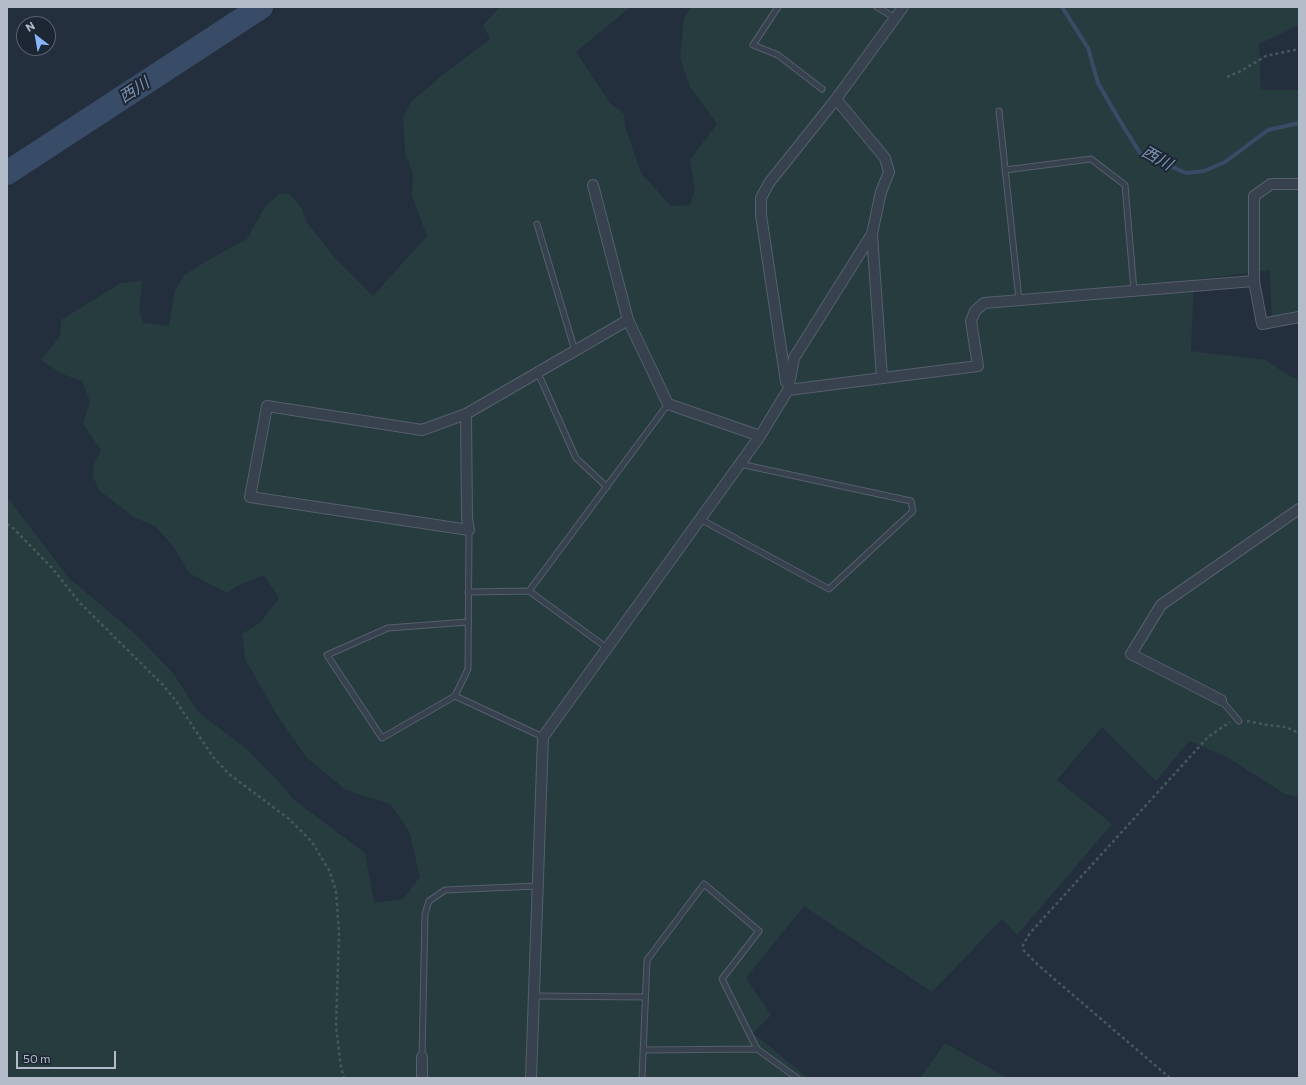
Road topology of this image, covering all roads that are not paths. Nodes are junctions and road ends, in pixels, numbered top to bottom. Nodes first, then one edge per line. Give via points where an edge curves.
1 (778, 7) edge
2 (877, 7) edge
3 (903, 7) edge
4 (894, 18) junction
5 (822, 89) dead end
6 (836, 99) junction
7 (999, 111) dead end
8 (1005, 170) junction
9 (1299, 184) edge
10 (593, 185) dead end
11 (537, 224) dead end
12 (872, 234) junction
13 (1254, 281) junction
14 (1134, 291) junction
15 (1019, 300) junction
16 (1299, 317) edge
17 (628, 320) junction
18 (575, 351) junction
19 (538, 373) junction
20 (882, 378) junction
21 (788, 390) junction
22 (668, 404) junction
23 (466, 414) junction
24 (760, 436) junction
25 (740, 464) junction
26 (606, 487) junction
27 (1299, 509) edge
28 (700, 519) junction
29 (469, 530) junction
30 (529, 591) junction
31 (468, 592) junction
32 (468, 622) junction
33 (607, 648) junction
34 (455, 696) junction
35 (1221, 700) joint
36 (1239, 721) road end
37 (543, 737) junction
38 (537, 886) junction
39 (533, 996) junction
40 (646, 997) junction
41 (757, 1049) junction
42 (643, 1050) junction
43 (422, 1057) joint
44 (422, 1078) edge
45 (531, 1078) edge
46 (642, 1078) edge
47 (798, 1078) edge

1 - 5 lane via 753,45 778,55
2 - 4 lane
3 - 4 street
4 - 6 street
6 - 12 street via 884,158 889,172 881,192
6 - 21 street via 769,183 761,198 761,215
7 - 8 lane
8 - 14 lane via 1091,159 1125,185
8 - 15 lane
9 - 13 street via 1271,184 1254,196
10 - 17 street
11 - 18 lane
12 - 20 street
12 - 21 street via 794,358
13 - 14 street
13 - 16 street via 1262,324
14 - 15 street
15 - 20 street via 984,303 975,311 971,321 978,366
17 - 18 street
17 - 22 street
18 - 19 street
19 - 23 street
19 - 26 lane via 576,458
20 - 21 street
21 - 24 street
22 - 24 street
22 - 26 lane
23 - 29 street
23 - 29 street via 422,430 267,406 250,497
24 - 25 street
25 - 28 street
25 - 28 lane via 911,501 913,511 829,589
26 - 30 lane
27 - 35 street via 1161,605 1132,654
28 - 33 street
29 - 31 lane
30 - 31 lane
30 - 33 lane
31 - 32 lane
32 - 34 lane via 468,669
32 - 34 lane via 388,628 327,655 382,738
33 - 37 street
34 - 37 lane
35 - 36 lane
37 - 38 street
38 - 39 street
38 - 43 lane via 445,890 429,902 425,914
39 - 40 lane
39 - 45 street
40 - 41 lane via 647,960 704,884 759,931 722,979
40 - 42 lane
41 - 42 lane
41 - 47 lane
42 - 46 lane
43 - 44 street

